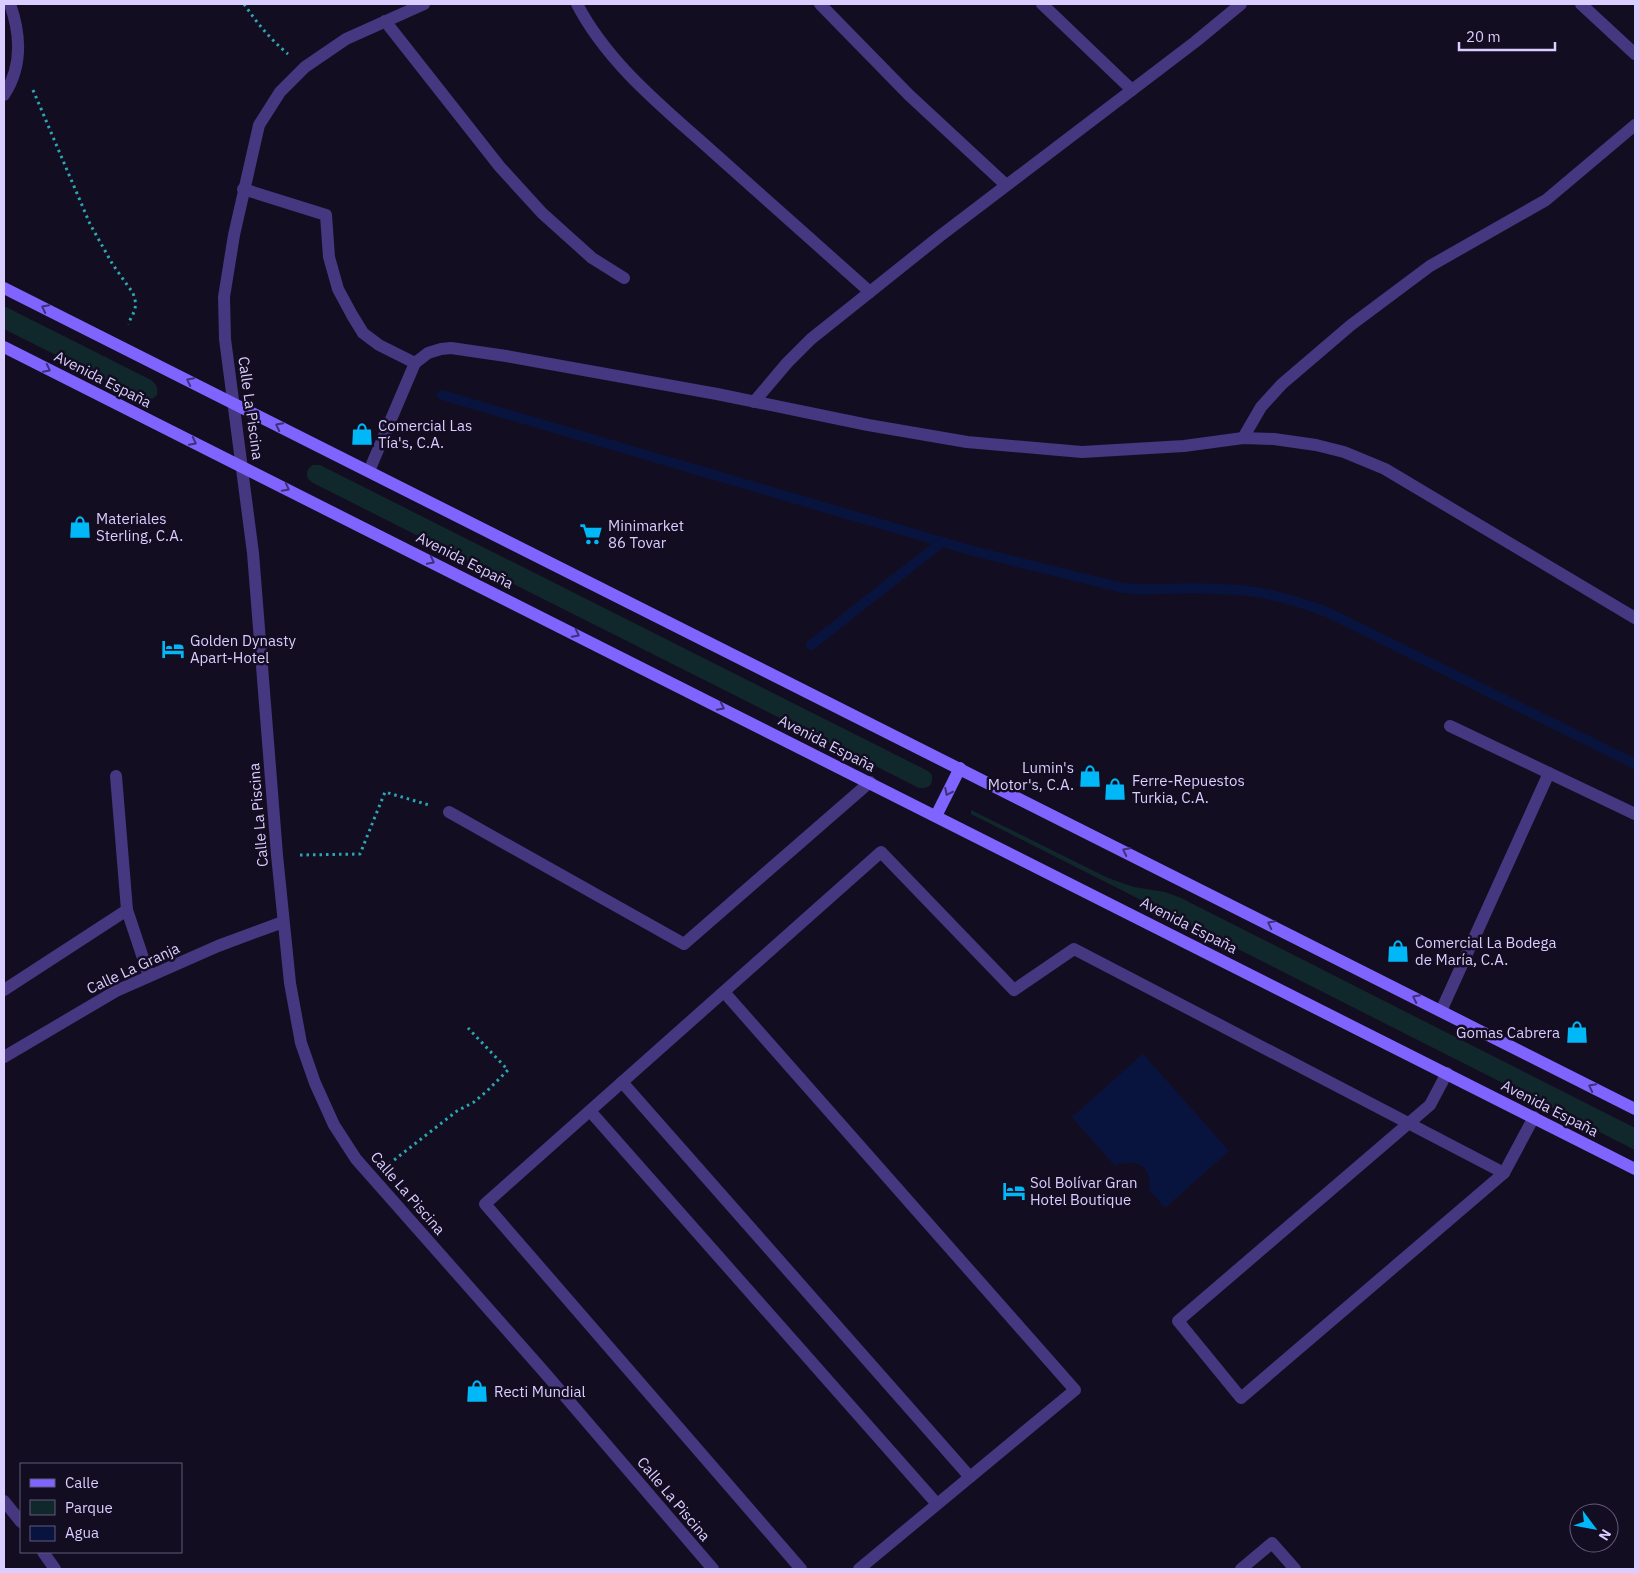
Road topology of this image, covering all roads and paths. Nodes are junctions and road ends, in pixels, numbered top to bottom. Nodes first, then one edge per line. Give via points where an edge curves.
1 (10, 4) edge
2 (244, 4) edge
3 (424, 4) edge
4 (577, 4) edge
5 (820, 4) edge
6 (1042, 4) edge
7 (1242, 4) edge
8 (1581, 4) edge
9 (385, 21) junction
10 (1635, 54) edge
11 (19, 60) junction
12 (305, 67) junction
13 (1132, 90) junction
14 (4, 95) edge
15 (1635, 124) edge
16 (1006, 185) junction
17 (243, 189) junction
18 (624, 278) dead end
19 (4, 288) edge
20 (870, 292) junction
21 (118, 345) junction
22 (4, 347) edge
23 (415, 363) junction
24 (754, 402) junction
25 (233, 403) junction
26 (1243, 438) junction
27 (242, 466) junction
28 (369, 471) junction
29 (1635, 618) edge
30 (1450, 726) dead end
31 (960, 768) junction
32 (1550, 773) junction
33 (116, 776) dead end
34 (870, 782) junction
35 (449, 812) joint
36 (1635, 814) edge
37 (936, 816) junction
38 (277, 855) junction
39 (128, 910) junction
40 (283, 922) junction
41 (149, 976) junction
42 (4, 990) edge
43 (724, 992) junction
44 (1441, 1011) junction
45 (468, 1028) dead end
46 (4, 1057) edge
47 (1447, 1073) junction
48 (622, 1082) junction
49 (1635, 1109) edge
50 (590, 1111) junction
51 (1534, 1117) junction
52 (1409, 1123) junction
53 (1635, 1169) edge
54 (1504, 1173) junction
55 (372, 1177) junction
56 (970, 1476) junction
57 (4, 1501) edge
58 (937, 1504) junction
59 (20, 1521) edge
60 (44, 1553) edge
61 (55, 1569) edge
62 (713, 1569) edge
63 (801, 1569) edge
64 (859, 1569) edge
65 (1241, 1569) edge
66 (1295, 1569) edge

1 - 11 street via 19,42
2 - 12 path via 274,42
3 - 9 street, Calle La Piscina
4 - 20 street via 612,55 653,98
5 - 16 street via 909,95
6 - 13 street
7 - 13 street
8 - 10 street
9 - 12 street, Calle La Piscina via 346,39
9 - 18 street via 500,167 542,214 592,258
11 - 14 street
11 - 21 path via 90,224 133,293 134,312
12 - 17 street, Calle La Piscina via 280,92 259,125
13 - 16 street
15 - 26 street via 1546,200 1430,266 1350,325 1282,384 1261,407
16 - 20 street
17 - 23 street via 326,215 329,257 338,289 352,315 364,333 379,345
17 - 25 street, Calle La Piscina via 224,297 225,339
21 -> 19 main road
20 - 24 street via 811,339
25 -> 21 main road
22 -> 27 main road, Avenida España
23 - 24 street via 428,353 451,348
23 - 28 street
24 - 26 street via 967,442 1044,450 1123,450
25 - 27 street, Calle La Piscina
28 -> 25 main road
26 - 29 street via 1316,445 1344,452 1385,469
27 -> 34 main road, Avenida España
27 - 38 street, Calle La Piscina via 253,553
28 - 31 main road
30 - 32 street
31 -> 37 main road
44 -> 31 main road
32 - 36 street
32 - 44 street
33 - 39 street
34 - 35 street via 684,944
34 - 37 main road, Avenida España
35 - 38 path via 384,792 360,854
37 - 47 main road, Avenida España
38 - 40 street, Calle La Piscina
39 - 41 street
39 - 42 street
40 - 41 street, Calle La Granja
40 - 55 street, Calle La Piscina via 301,1044 334,1125
41 - 46 street, Calle La Granja via 116,991
43 - 48 street
43 - 52 street via 881,852 1014,990 1074,949
43 - 56 street via 1075,1390
49 -> 44 main road
45 - 55 path via 508,1070 474,1102 457,1111
47 - 51 main road, Avenida España
47 - 52 street via 1430,1105
48 - 50 street
48 - 56 street
50 - 58 street
50 - 63 street via 485,1204
51 - 53 main road, Avenida España
51 - 54 street
52 - 54 street
52 - 54 street via 1178,1321 1241,1398
55 - 62 street, Calle La Piscina
56 - 58 street
57 - 59 street
58 - 64 street
60 - 61 street
65 - 66 street via 1272,1543

